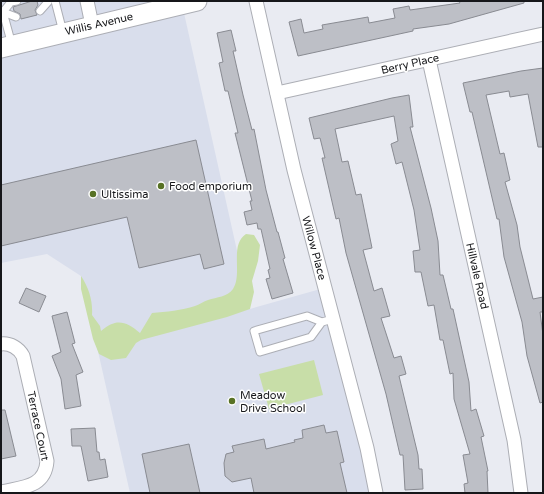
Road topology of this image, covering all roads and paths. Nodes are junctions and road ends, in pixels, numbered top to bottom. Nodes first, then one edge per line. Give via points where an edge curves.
1 (17, 1) edge
2 (50, 1) edge
3 (87, 1) edge
4 (197, 1) edge
5 (256, 1) edge
6 (2, 11) edge
7 (40, 11) dead end
8 (16, 17) dead end
9 (92, 25) junction
10 (63, 32) junction
11 (543, 34) edge
12 (7, 46) edge
13 (429, 60) junction
14 (277, 93) junction
15 (328, 321) junction
16 (1, 344) edge
17 (1, 492) edge
18 (376, 493) edge
19 (521, 493) edge

1 - 6 lane via 11,2
2 - 7 lane
2 - 10 lane
3 - 9 street
4 - 9 main road, Willis Avenue
5 - 14 street, Willow Place
6 - 8 lane
6 - 12 lane
9 - 10 main road, Willis Avenue
10 - 12 main road, Willis Avenue
11 - 13 street, Berry Place
13 - 14 street, Berry Place
13 - 19 street, Hillvale Road via 514,440
14 - 15 street, Willow Place
15 - 15 lane via 307,316 254,331 260,352 311,337
15 - 18 street, Willow Place via 367,448
16 - 17 street, Terrace Court via 12,346 23,356 47,461 43,477 37,483

